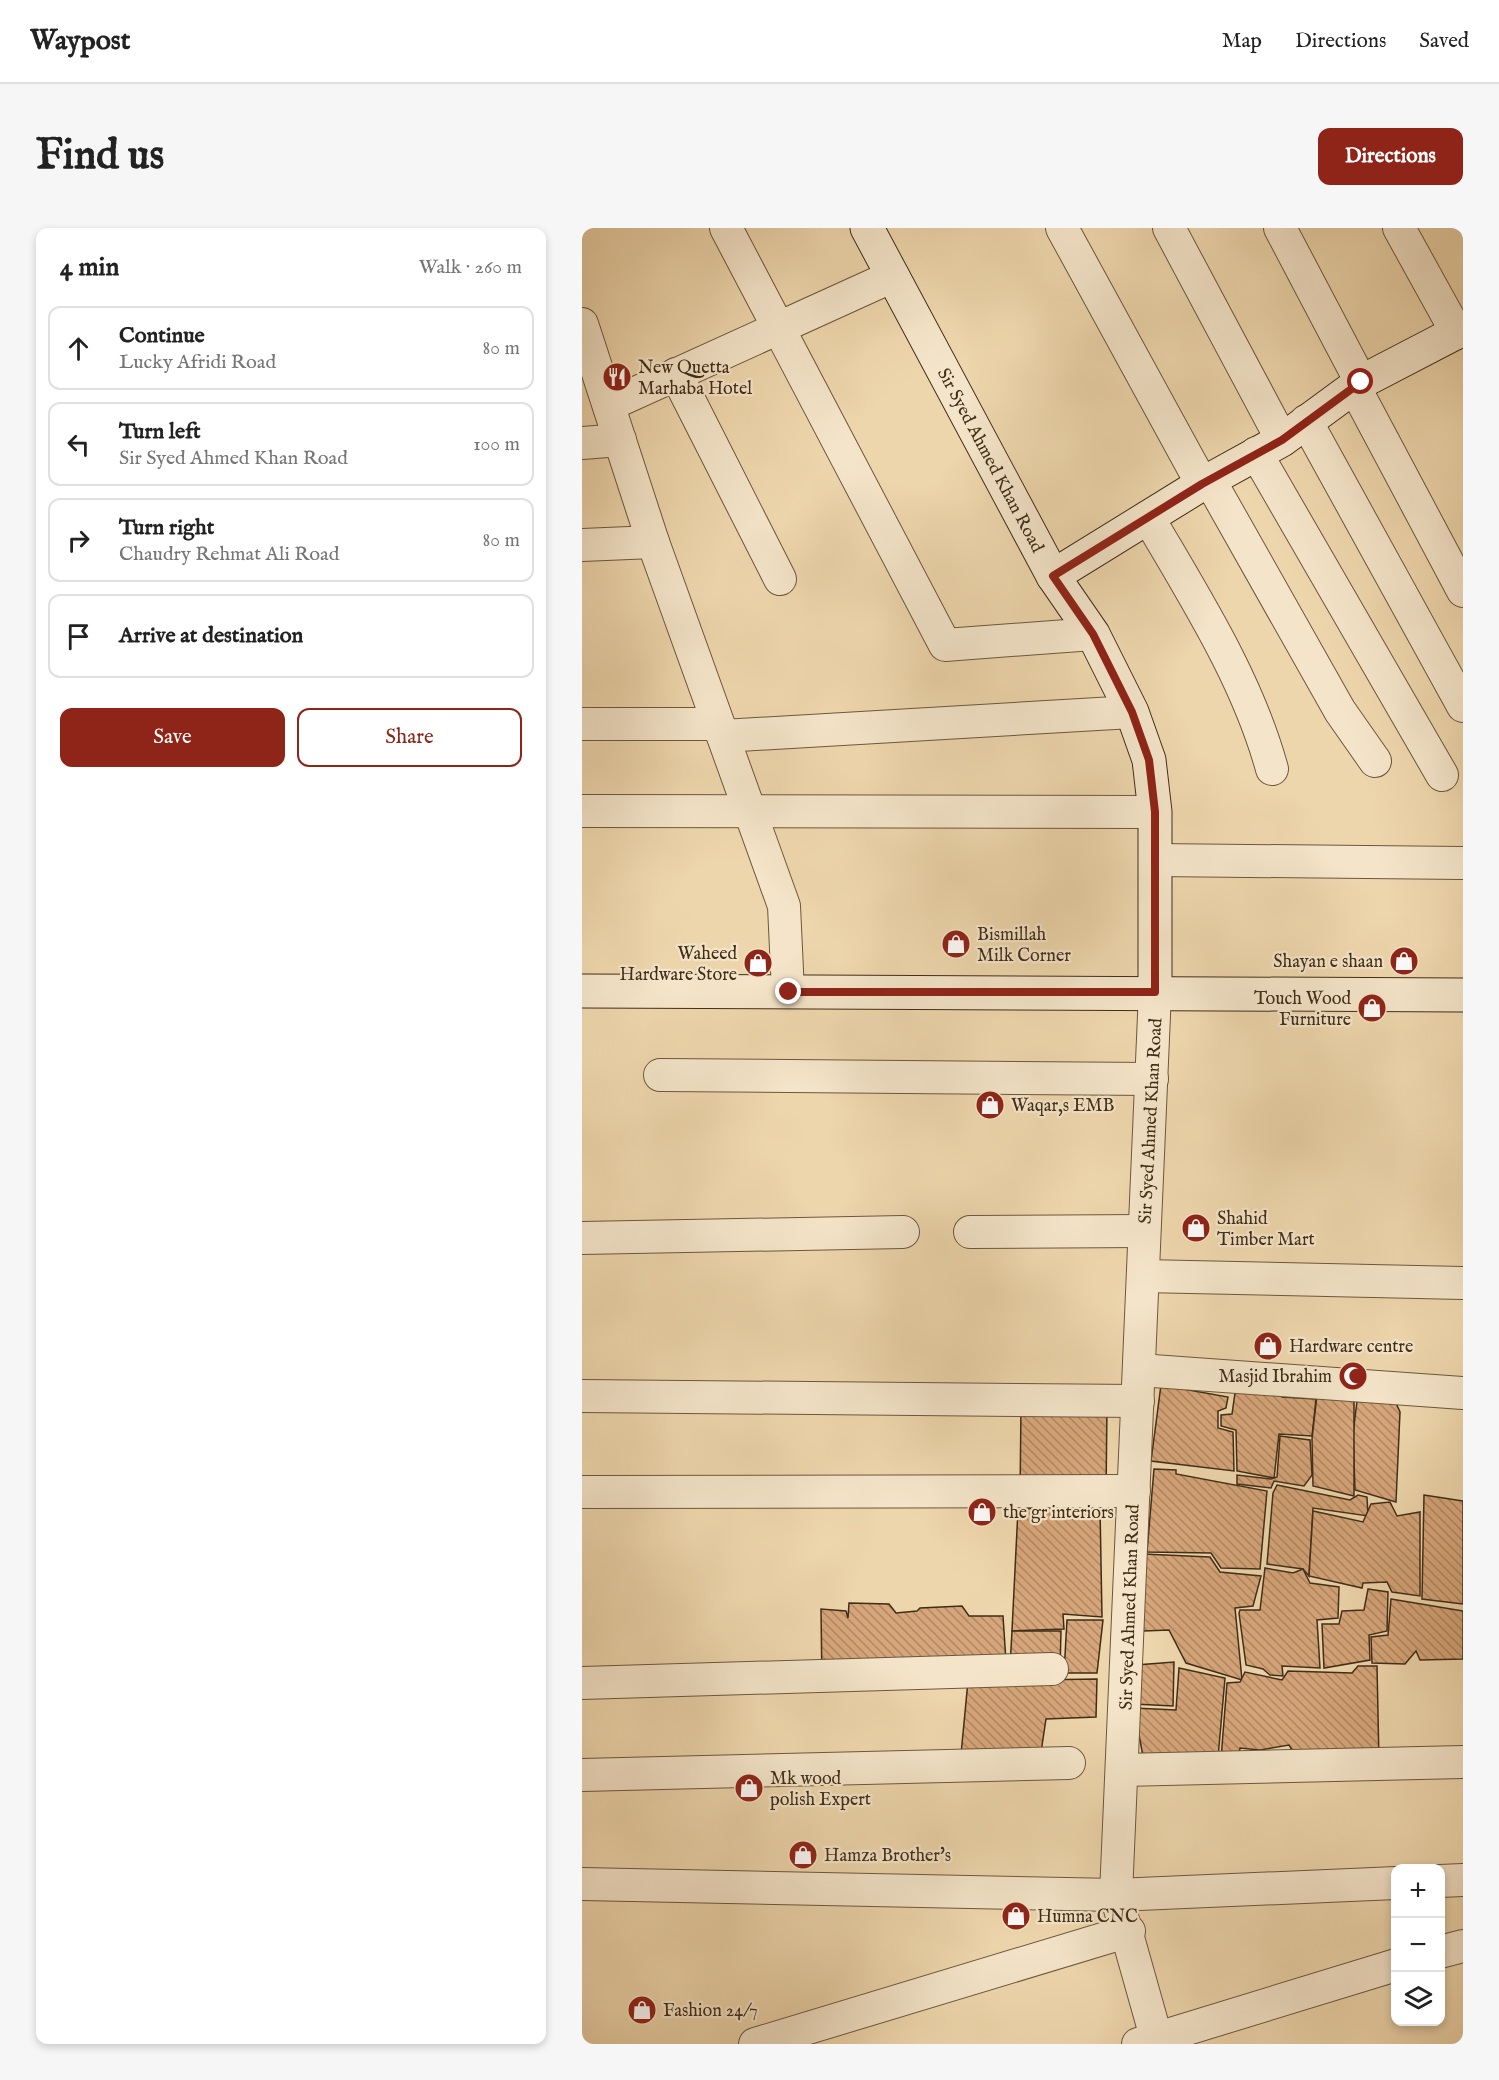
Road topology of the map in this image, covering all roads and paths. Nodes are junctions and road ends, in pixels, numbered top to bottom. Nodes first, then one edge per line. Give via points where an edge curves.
1 (726, 228) edge
2 (867, 228) edge
3 (1062, 228) edge
4 (1169, 228) edge
5 (1280, 228) edge
6 (1399, 228) edge
7 (893, 276) junction
8 (780, 328) junction
9 (583, 331) edge
10 (1460, 331) edge
11 (676, 374) junction
12 (1358, 385) junction
13 (609, 405) junction
14 (1281, 438) junction
15 (620, 440) junction
16 (582, 442) edge
17 (1205, 482) junction
18 (1148, 517) junction
19 (653, 543) junction
20 (582, 545) edge
21 (1053, 576) junction
22 (780, 579) dead end
23 (1463, 591) edge
24 (1093, 634) junction
25 (1463, 706) edge
26 (1132, 712) junction
27 (582, 724) edge
28 (720, 730) junction
29 (1375, 761) dead end
30 (1272, 770) dead end
31 (1442, 776) dead end
32 (749, 810) junction
33 (582, 811) edge
34 (1155, 812) junction
35 (1155, 860) junction
36 (1463, 862) edge
37 (582, 992) edge
38 (789, 992) junction
39 (1155, 992) junction
40 (1463, 996) edge
41 (660, 1075) dead end
42 (1152, 1079) junction
43 (1144, 1231) junction
44 (903, 1232) dead end
45 (970, 1232) dead end
46 (582, 1238) edge
47 (1143, 1276) junction
48 (1463, 1283) edge
49 (1139, 1370) junction
50 (1463, 1393) edge
51 (582, 1396) edge
52 (1138, 1401) junction
53 (1134, 1491) junction
54 (582, 1492) edge
55 (1052, 1669) dead end
56 (582, 1683) edge
57 (1463, 1762) edge
58 (1069, 1763) dead end
59 (1122, 1770) junction
60 (582, 1775) edge
61 (1463, 1880) edge
62 (1445, 1881) edge
63 (1391, 1883) edge
64 (582, 1884) edge
65 (1116, 1895) junction
66 (1129, 1931) junction
67 (1463, 1946) edge
68 (1445, 1951) edge
69 (1391, 1966) edge
70 (1151, 2042) edge
71 (755, 2044) edge

1 - 8 street
2 - 7 street, Sir Syed Ahmed Khan Road
3 - 17 street
4 - 14 street
5 - 12 street
6 - 10 street
7 - 8 street
7 - 21 street, Sir Syed Ahmed Khan Road
8 - 11 street
8 - 24 street via 945,645
9 - 13 street
10 - 12 street
11 - 13 street
11 - 22 street
12 - 14 street
12 - 23 street
13 - 15 street
14 - 17 street
14 - 25 street
14 - 31 street
15 - 16 street
15 - 19 street
17 - 18 street
17 - 29 street via 1340,711
18 - 21 street
18 - 30 street via 1234,669 1260,727
19 - 20 street
19 - 28 street
21 - 24 street, Sir Syed Ahmed Khan Road
24 - 26 street, Sir Syed Ahmed Khan Road
26 - 28 street
26 - 34 street, Sir Syed Ahmed Khan Road via 1149,760
27 - 28 street
28 - 32 street
32 - 33 street
32 - 34 street
32 - 38 street via 784,906
34 - 35 street, Sir Syed Ahmed Khan Road
35 - 36 street
35 - 39 street, Sir Syed Ahmed Khan Road
37 - 38 street
38 - 39 street
39 - 40 street
39 - 42 street, Sir Syed Ahmed Khan Road
41 - 42 street
42 - 43 street, Sir Syed Ahmed Khan Road
43 - 45 street
43 - 47 street, Sir Syed Ahmed Khan Road
44 - 46 street
47 - 48 street
47 - 49 street, Sir Syed Ahmed Khan Road
49 - 50 street
49 - 52 street, Sir Syed Ahmed Khan Road
51 - 52 street
52 - 53 street, Sir Syed Ahmed Khan Road
53 - 54 street
53 - 59 street, Sir Syed Ahmed Khan Road
55 - 56 street
57 - 59 street
58 - 60 street
59 - 65 street, Sir Syed Ahmed Khan Road
61 - 62 street
63 - 65 street
64 - 65 street
65 - 66 street, Sir Syed Ahmed Khan Road
66 - 70 street, Sir Syed Ahmed Khan Road
66 - 71 street
67 - 68 street
69 - 70 street

